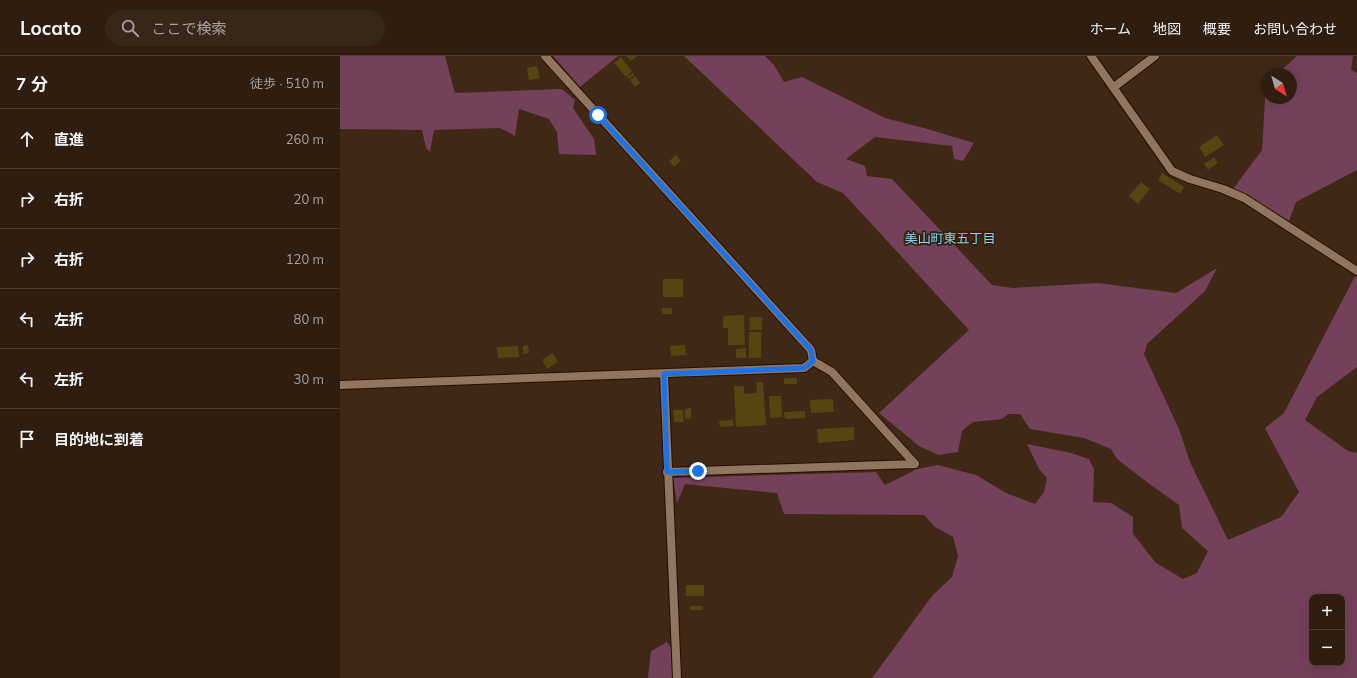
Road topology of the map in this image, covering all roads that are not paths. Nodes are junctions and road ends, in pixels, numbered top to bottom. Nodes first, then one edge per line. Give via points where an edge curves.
1 (545, 56) edge
2 (1091, 56) edge
3 (1155, 56) edge
4 (1114, 87) junction
5 (1357, 271) edge
6 (813, 361) junction
7 (664, 374) junction
8 (340, 386) edge
9 (667, 472) junction
10 (677, 678) edge

1 - 6 street via 811,350
2 - 4 street
3 - 4 street
4 - 5 street via 1172,171 1248,200
6 - 7 street via 804,368
6 - 9 street via 832,372 916,464
7 - 8 street
7 - 9 street
9 - 10 street

